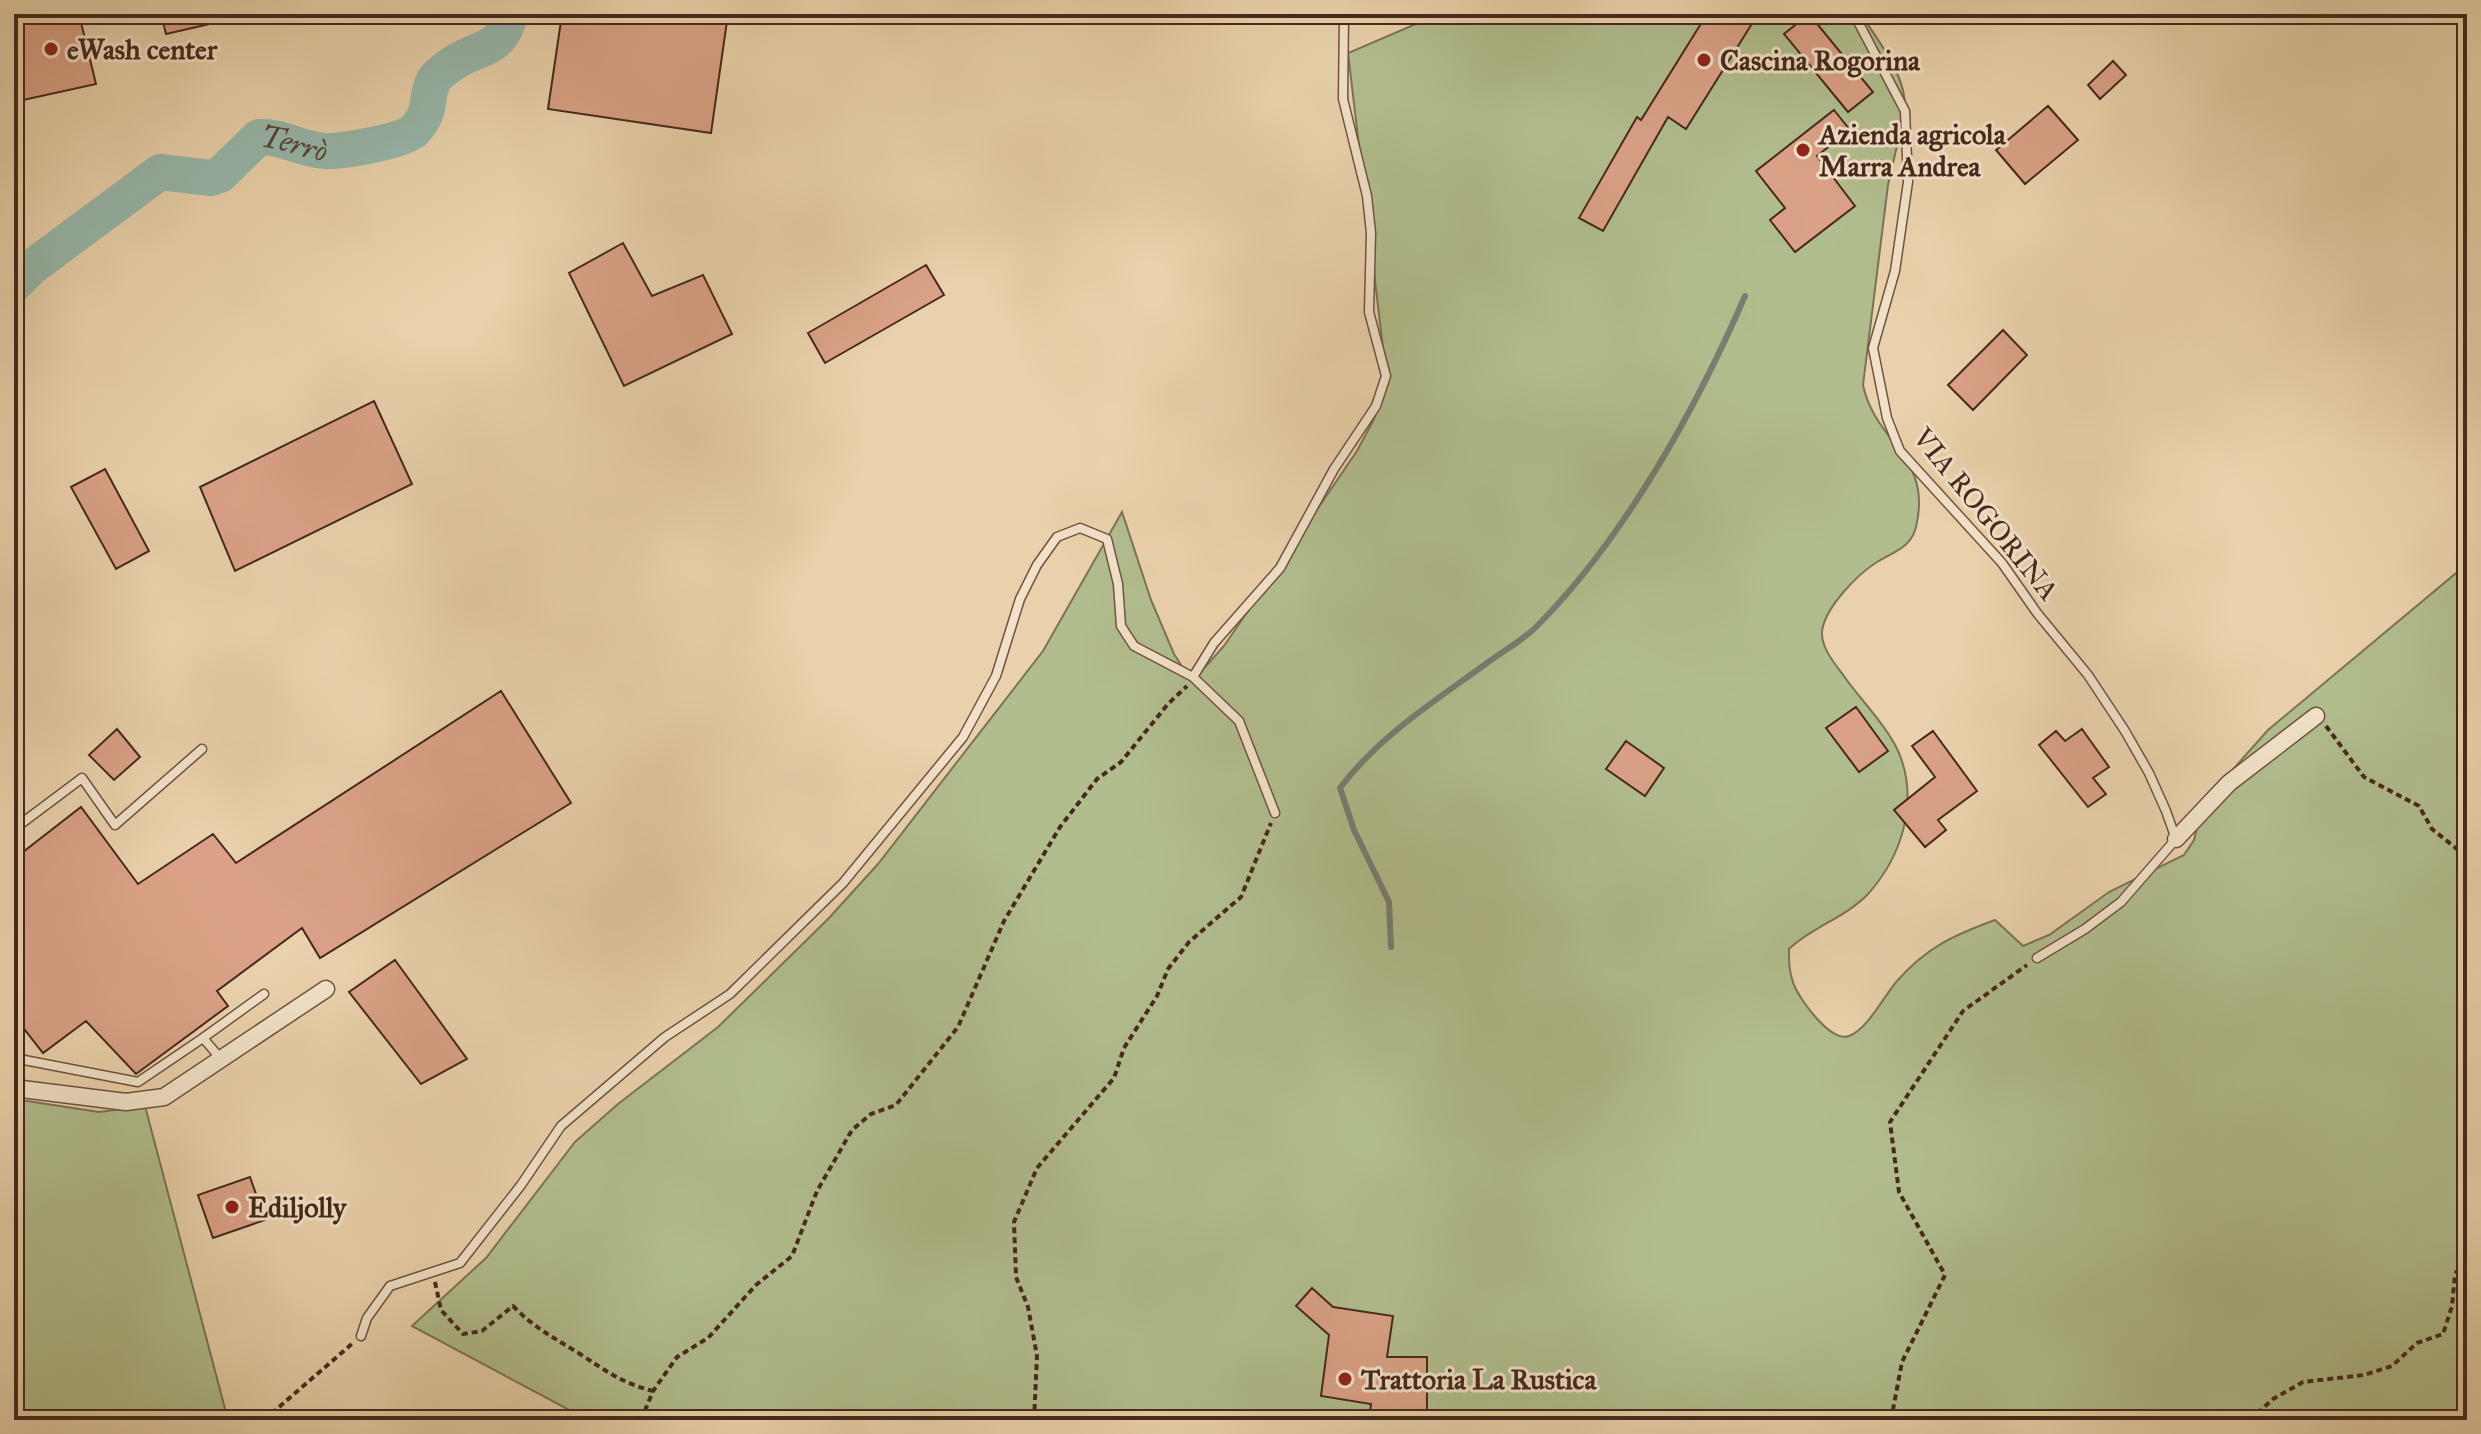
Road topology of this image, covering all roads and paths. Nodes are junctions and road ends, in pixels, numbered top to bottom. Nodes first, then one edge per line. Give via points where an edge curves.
1 (1344, 14) edge
2 (1854, 14) edge
3 (1193, 677) junction
4 (2316, 716) joint
5 (202, 749) dead end
6 (1275, 813) joint
7 (14, 829) edge
8 (2176, 839) junction
9 (2467, 867) edge
10 (2037, 958) joint
11 (326, 989) dead end
12 (264, 994) dead end
13 (203, 1038) junction
14 (14, 1053) edge
15 (221, 1059) junction
16 (14, 1088) edge
17 (2467, 1259) edge
18 (460, 1263) junction
19 (361, 1336) joint
20 (653, 1391) junction
21 (264, 1420) edge
22 (641, 1420) edge
23 (1034, 1420) edge
24 (1891, 1420) edge
25 (2250, 1420) edge

1 - 3 lane via 1343,99 1367,196 1369,312 1386,376 1376,406 1334,469 1280,568 1214,643
2 - 8 lane, VIA ROGORINA via 1905,111 1908,182 1895,271 1873,348 1887,418 1900,451 2002,563 2088,675 2149,773
3 - 6 lane via 1239,721
3 - 18 lane via 1134,646 1121,626 1107,539 1080,528 1057,537 1020,599 996,676 941,766 833,894 730,994 665,1037 561,1126
3 - 20 path via 1121,762 1097,779 1060,827 1004,921 958,1027 896,1105 871,1114 852,1130 817,1191 792,1256 756,1285 708,1338 677,1357
4 - 8 street via 2229,783
4 - 9 path via 2364,777 2419,806 2432,829 2457,849
5 - 7 lane via 115,825 82,778
6 - 23 path via 1241,897 1189,942 1168,969 1124,1048 1114,1078 1037,1168 1014,1222 1016,1277 1037,1356
8 - 10 lane via 2121,902
10 - 24 path via 1963,1011 1890,1122 1899,1192 1945,1275 1902,1362
11 - 15 street
12 - 13 lane
13 - 14 lane via 138,1082 19,1059
13 - 15 lane
15 - 16 street via 164,1097 139,1101
17 - 25 path via 2455,1274 2443,1334 2417,1343 2392,1366 2303,1382
18 - 19 lane via 390,1286
18 - 20 path via 435,1283 441,1310 463,1334 482,1331 513,1306 606,1373
19 - 21 path
20 - 22 path

